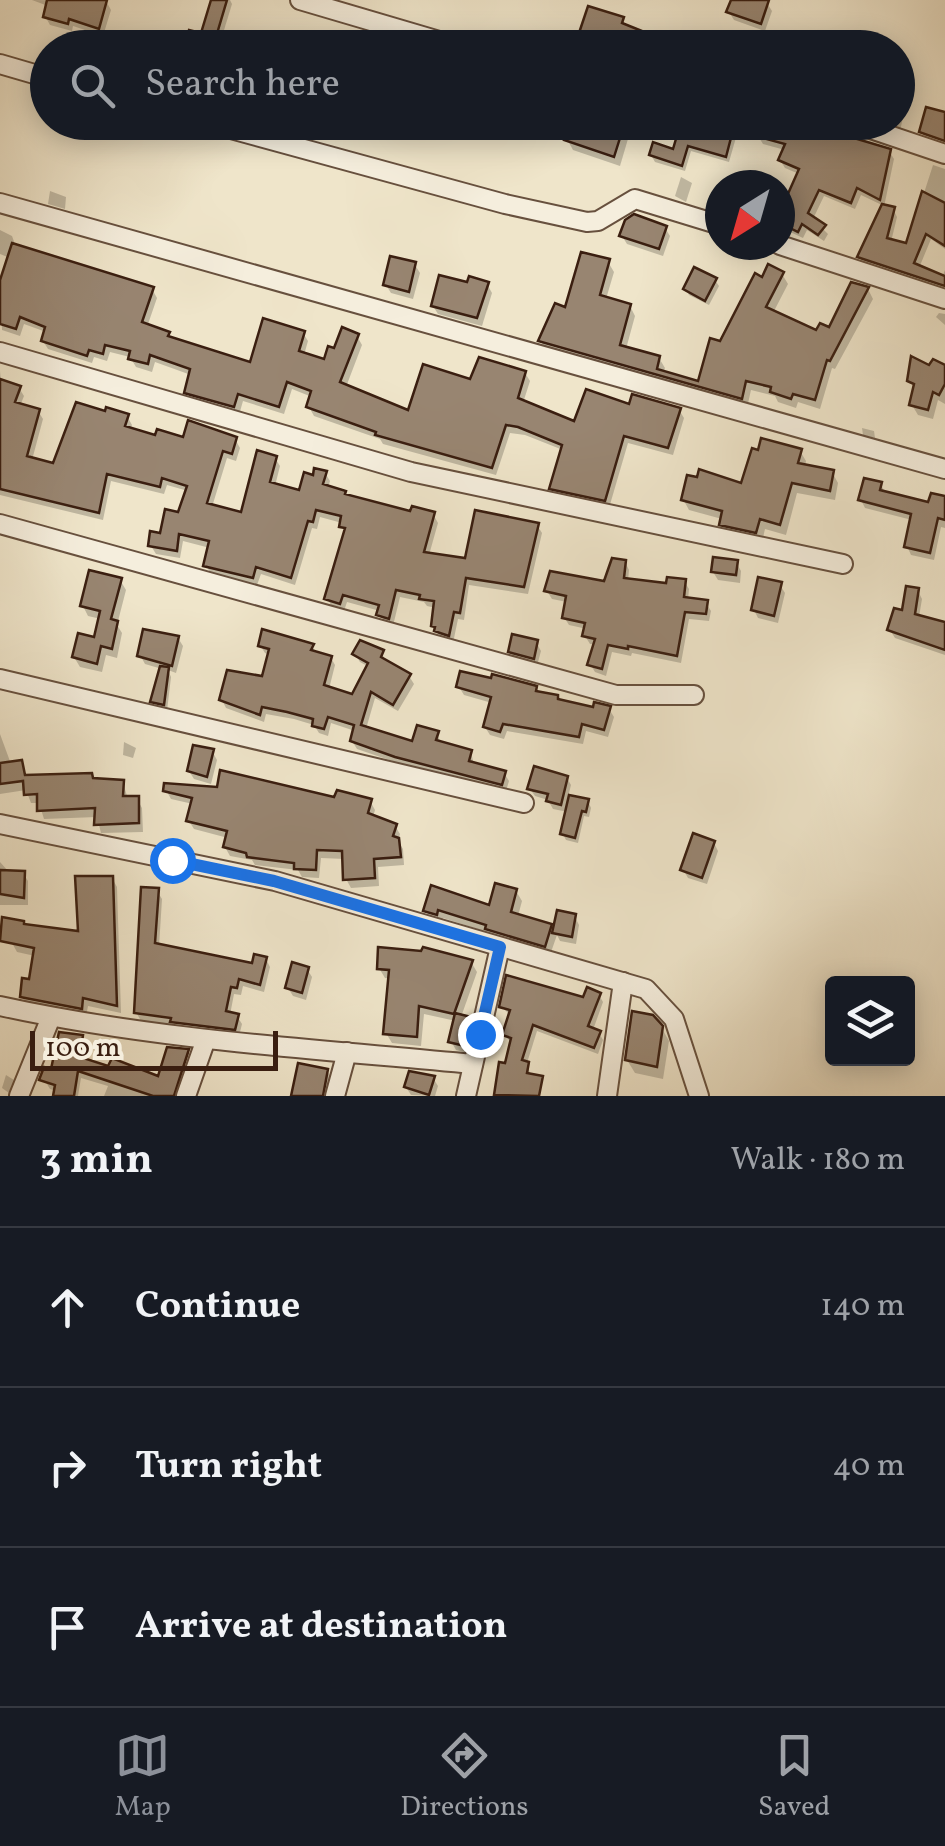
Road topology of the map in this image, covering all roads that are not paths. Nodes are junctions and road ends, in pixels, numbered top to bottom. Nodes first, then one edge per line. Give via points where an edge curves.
1 (300, 0) edge
2 (402, 30) edge
3 (0, 64) edge
4 (30, 73) edge
5 (272, 140) edge
6 (903, 140) edge
7 (945, 154) edge
8 (0, 204) edge
9 (705, 220) edge
10 (795, 250) edge
11 (945, 299) edge
12 (0, 352) edge
13 (945, 469) edge
14 (0, 524) edge
15 (843, 564) dead end
16 (0, 679) edge
17 (694, 695) dead end
18 (524, 803) dead end
19 (0, 824) edge
20 (500, 947) junction
21 (623, 982) junction
22 (0, 1006) edge
23 (51, 1017) junction
24 (206, 1038) junction
25 (347, 1052) junction
26 (474, 1064) junction
27 (20, 1096) edge
28 (186, 1096) edge
29 (335, 1096) edge
30 (466, 1096) edge
31 (607, 1096) edge
32 (699, 1096) edge

1 - 2 street
3 - 4 street
5 - 9 street via 587,222 635,199
6 - 7 street
8 - 13 street
10 - 11 street
12 - 15 street via 411,472
14 - 17 street via 616,695
16 - 18 street
19 - 20 street via 274,881
20 - 21 street
20 - 26 street
21 - 31 street
21 - 32 street via 646,989 674,1018
22 - 23 street
23 - 24 street
23 - 27 street
24 - 25 street
24 - 28 street
25 - 26 street
25 - 29 street
26 - 30 street

